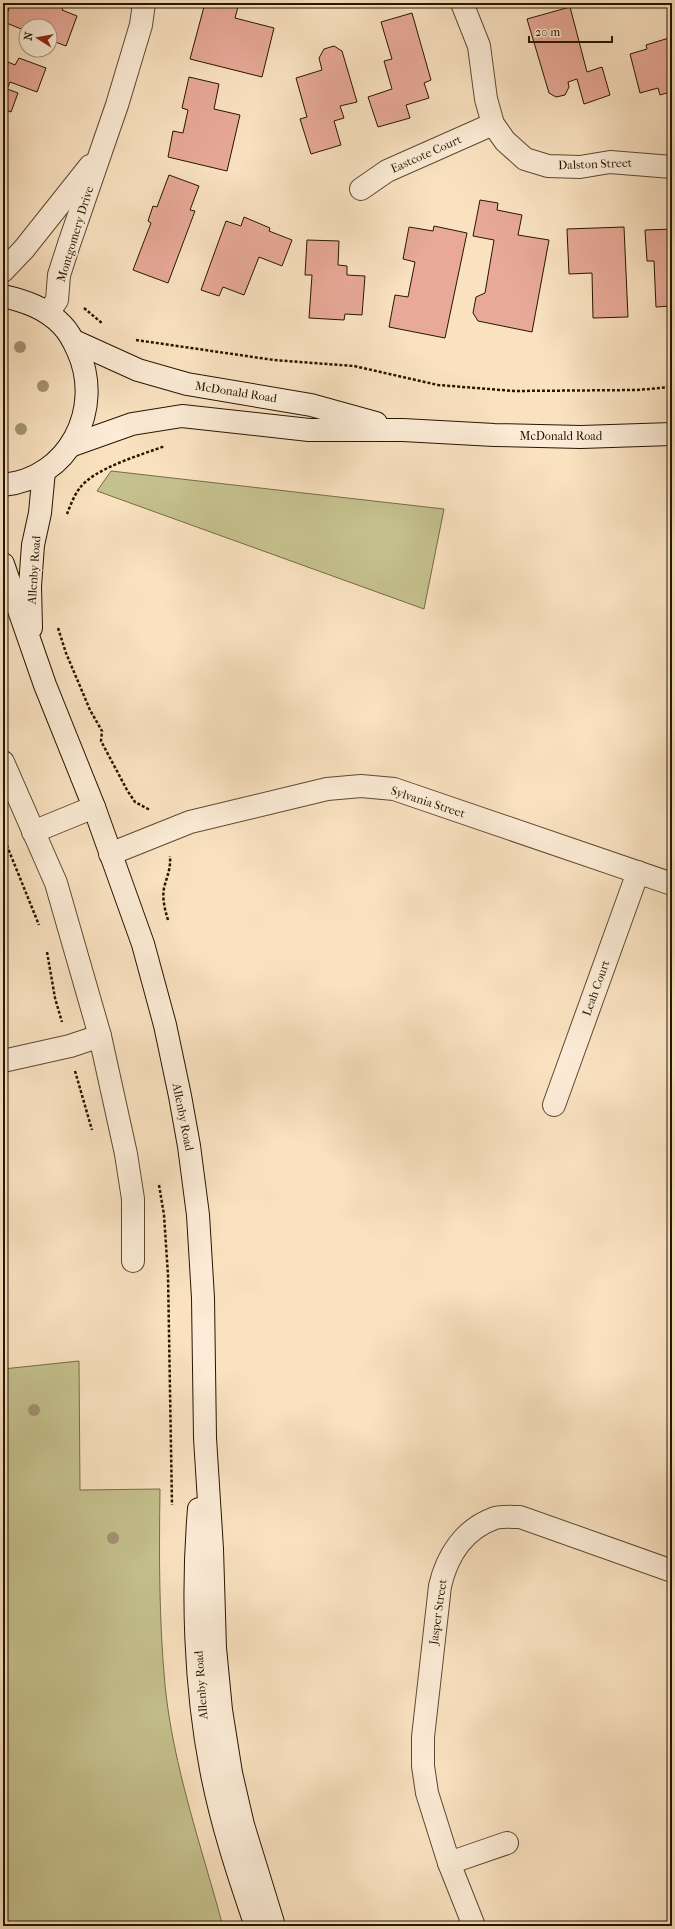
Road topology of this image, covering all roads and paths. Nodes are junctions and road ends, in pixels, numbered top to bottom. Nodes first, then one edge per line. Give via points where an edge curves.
1 (144, 3) edge
2 (462, 3) edge
3 (493, 124) junction
4 (100, 153) junction
5 (672, 167) edge
6 (361, 189) dead end
7 (3, 271) edge
8 (3, 296) edge
9 (81, 306) dead end
10 (48, 313) junction
11 (106, 326) dead end
12 (130, 339) dead end
13 (74, 341) junction
14 (672, 387) edge
15 (403, 430) junction
16 (672, 434) edge
17 (166, 441) dead end
18 (70, 446) junction
19 (44, 471) junction
20 (3, 484) edge
21 (65, 518) dead end
22 (3, 564) edge
23 (57, 625) dead end
24 (32, 645) junction
25 (3, 762) edge
26 (94, 807) junction
27 (152, 812) dead end
28 (33, 832) junction
29 (3, 836) edge
30 (110, 854) junction
31 (170, 857) dead end
32 (638, 872) junction
33 (672, 884) edge
34 (168, 920) dead end
35 (41, 929) dead end
36 (47, 949) dead end
37 (100, 1036) junction
38 (70, 1046) junction
39 (3, 1061) edge
40 (554, 1104) dead end
41 (93, 1130) dead end
42 (159, 1184) dead end
43 (133, 1261) dead end
44 (205, 1438) junction
45 (172, 1513) dead end
46 (672, 1571) edge
47 (506, 1842) dead end
48 (449, 1863) junction
49 (256, 1926) edge
50 (274, 1926) edge
51 (474, 1926) edge

1 - 4 main road, Montgomery Drive via 139,32
2 - 3 main road, Dalston Street via 479,46 486,99
3 - 5 main road, Dalston Street via 505,141 525,159 548,166 580,167 610,162
3 - 6 main road, Eastcote Court via 387,171
4 - 7 main road, Montgomery Drive via 24,249
4 - 10 main road, Montgomery Drive via 59,275 57,300
8 - 10 main road via 26,301
9 - 11 path
10 - 13 main road via 63,326
12 - 14 path via 274,360 354,366 438,385 514,391 637,390
13 - 15 main road, McDonald Road via 138,370 187,384 311,404
13 - 18 main road via 85,366 88,394 83,421
15 - 16 main road, McDonald Road via 581,437
15 - 18 main road, McDonald Road via 309,430 182,416 132,424
17 - 21 path via 167,446 117,463 93,477 79,489
18 - 19 main road
19 - 20 main road via 16,484
19 - 24 main road, Allenby Road via 30,586
22 - 24 main road, Allenby Road
23 - 27 path via 90,710 102,731 101,741 135,802
24 - 26 main road, Allenby Road via 45,685
25 - 28 main road
26 - 28 main road
26 - 30 main road, Allenby Road
28 - 37 main road via 56,883
29 - 35 path
30 - 32 main road, Sylvania Street via 190,822 327,789 361,786 394,789
30 - 44 main road, Allenby Road via 143,944 165,1025 189,1146 198,1215 201,1268
31 - 34 path via 170,871 164,889 164,906
32 - 33 main road, Sylvania Street
32 - 40 main road, Leah Court
36 - 38 path via 55,998
37 - 38 main road
37 - 43 main road via 126,1154 133,1199
38 - 39 main road
38 - 41 path
42 - 45 path via 168,1275
44 - 49 main road, Allenby Road via 196,1546 197,1638 202,1718 221,1813 235,1866
44 - 50 main road, Allenby Road via 215,1648 221,1710 231,1773 243,1825
46 - 48 main road, Jasper Street via 520,1517 496,1518 478,1527 458,1544 445,1566 440,1586 423,1737 423,1766 427,1794
47 - 48 main road
48 - 51 main road, Jasper Street

